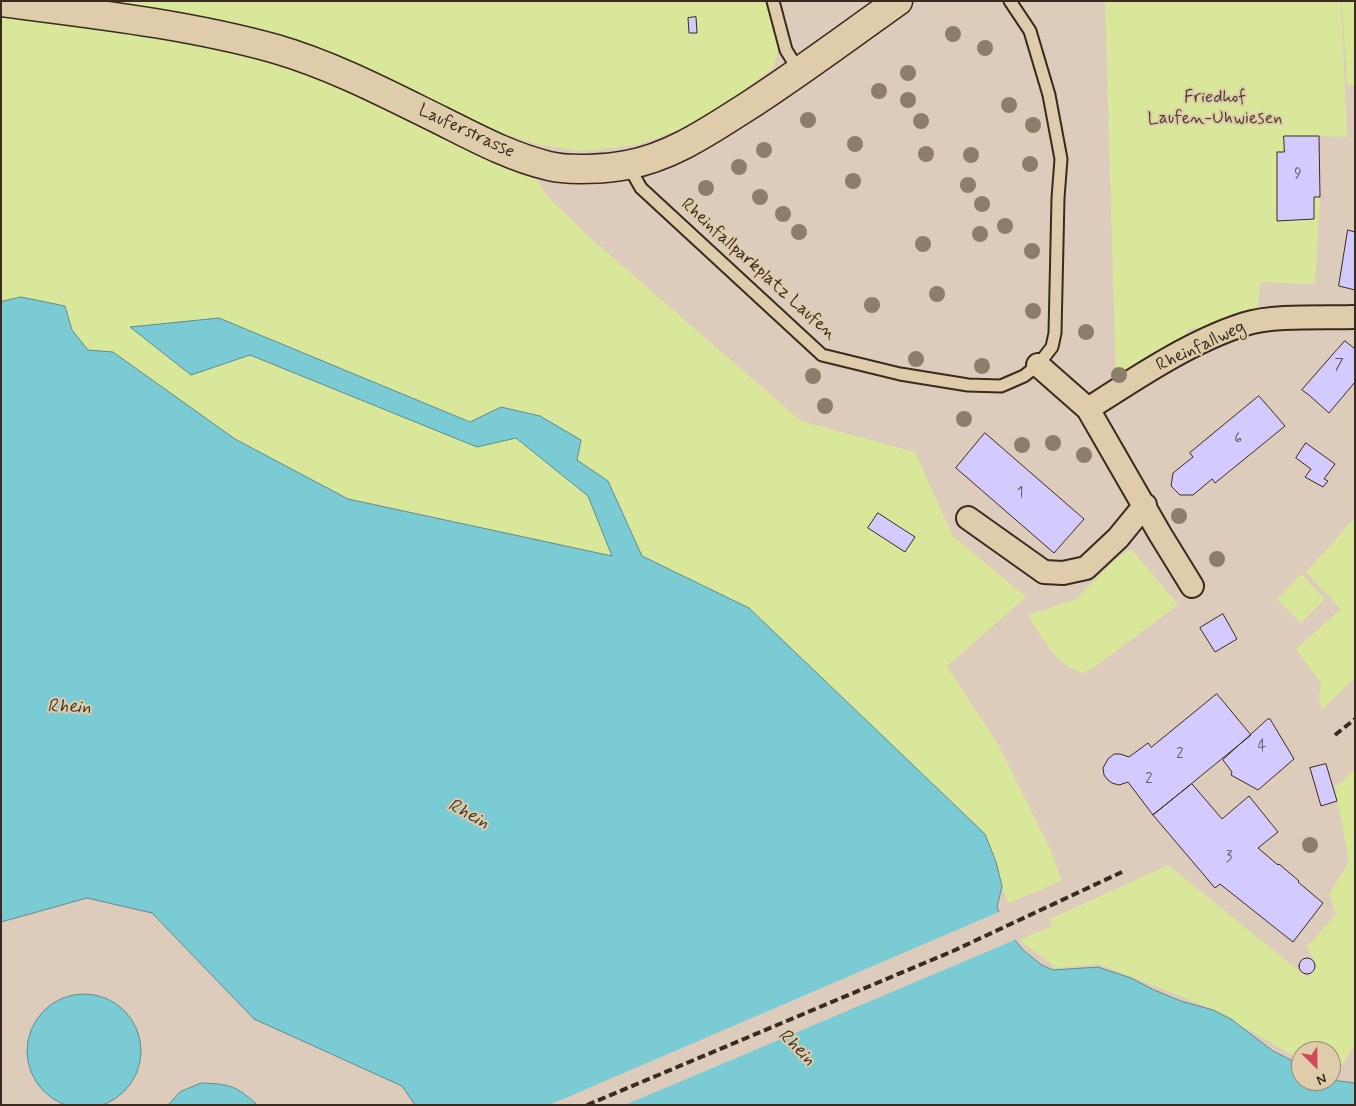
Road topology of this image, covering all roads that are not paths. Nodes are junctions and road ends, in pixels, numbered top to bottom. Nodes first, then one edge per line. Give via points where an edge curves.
1 (773, 1) edge
2 (898, 1) edge
3 (1010, 1) edge
4 (1, 2) edge
5 (799, 72) junction
6 (628, 165) junction
7 (1355, 316) edge
8 (1038, 365) junction
9 (1088, 409) junction
10 (1145, 505) junction
11 (968, 518) dead end
12 (1192, 586) dead end

1 - 5 lane via 786,50
2 - 5 street, Lauferstrasse
3 - 8 lane, Rheinfallparkplatz Laufen via 1030,31 1049,95 1061,159 1055,333 1052,346
4 - 6 street, Lauferstrasse via 181,27 276,50 352,77 521,158 552,167
5 - 6 street, Lauferstrasse via 706,133 670,152
6 - 8 lane, Rheinfallparkplatz Laufen via 641,188 822,355 900,374 968,385 1001,386 1024,376
7 - 9 street, Rheinfallweg via 1246,324 1202,342 1137,377
8 - 9 street
9 - 10 street
10 - 11 street via 1118,538 1086,568 1063,574 1044,572
10 - 12 street

